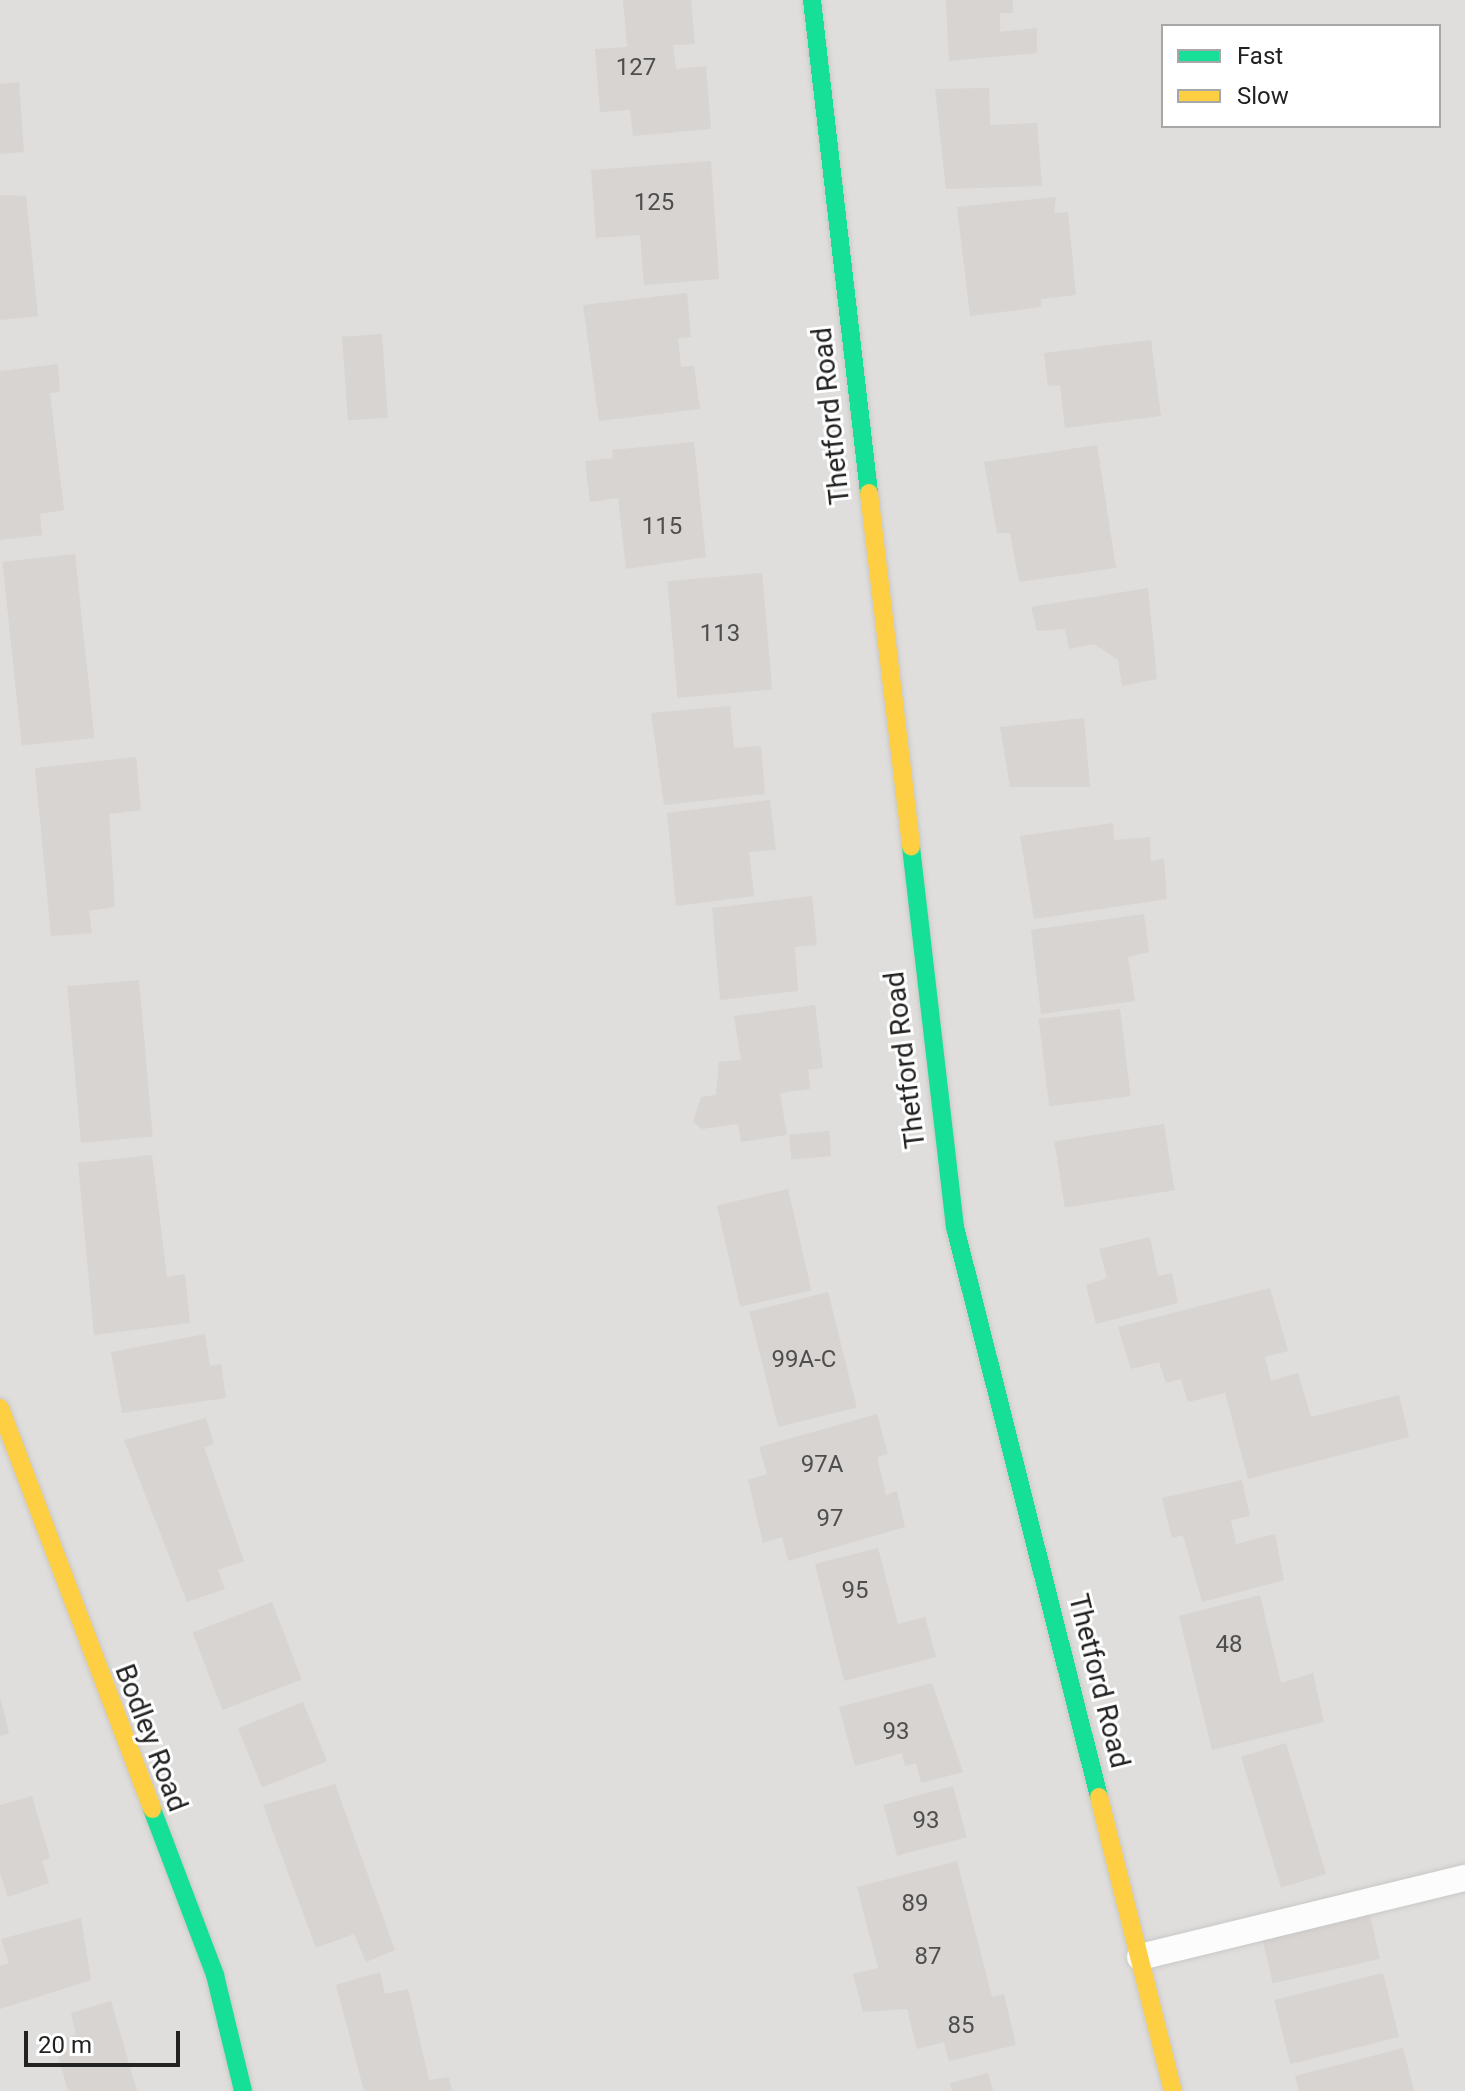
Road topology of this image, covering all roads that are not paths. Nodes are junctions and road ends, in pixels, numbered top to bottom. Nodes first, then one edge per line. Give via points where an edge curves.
1 (812, 0) edge
2 (0, 1408) edge
3 (1465, 1878) edge
4 (1140, 1957) junction
5 (243, 2091) edge
6 (1173, 2091) edge

1 - 4 street, Thetford Road via 955,1227
2 - 5 street, Bodley Road via 215,1975
3 - 4 lane
4 - 6 street, Thetford Road

